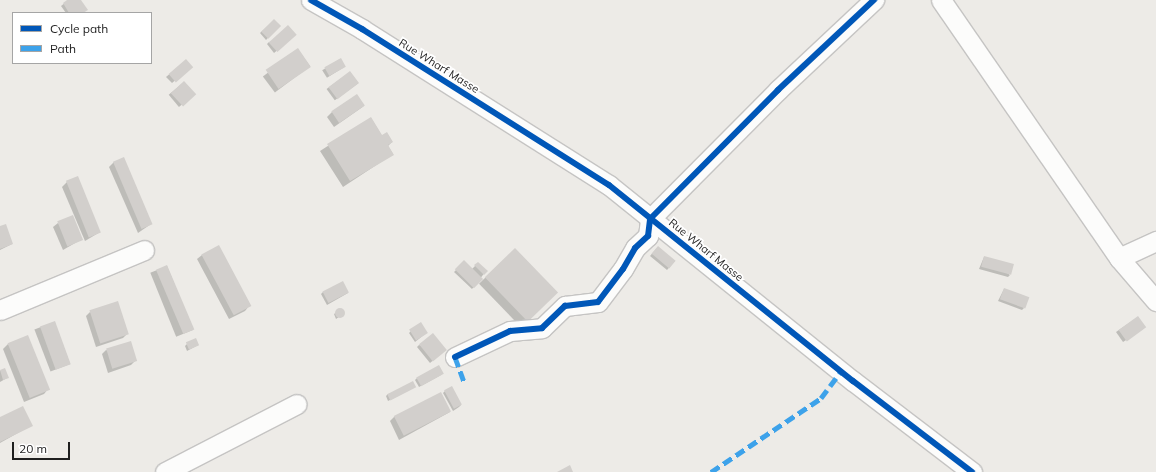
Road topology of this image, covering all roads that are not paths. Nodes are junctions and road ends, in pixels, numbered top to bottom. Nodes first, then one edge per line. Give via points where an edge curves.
1 (311, 0) edge
2 (874, 0) edge
3 (941, 0) edge
4 (650, 219) junction
5 (1156, 241) edge
6 (144, 250) dead end
7 (1119, 258) junction
8 (1156, 301) edge
9 (0, 310) edge
10 (455, 357) dead end
11 (297, 404) dead end
12 (165, 472) edge
13 (972, 472) edge

1 - 4 street, Rue Wharf Masse via 362,29 609,184
2 - 4 street via 778,90
3 - 7 street
4 - 10 street via 648,236 635,248 598,302 565,306 542,328 510,331
4 - 13 street, Rue Wharf Masse
5 - 7 street
6 - 9 street
7 - 8 street
11 - 12 street

